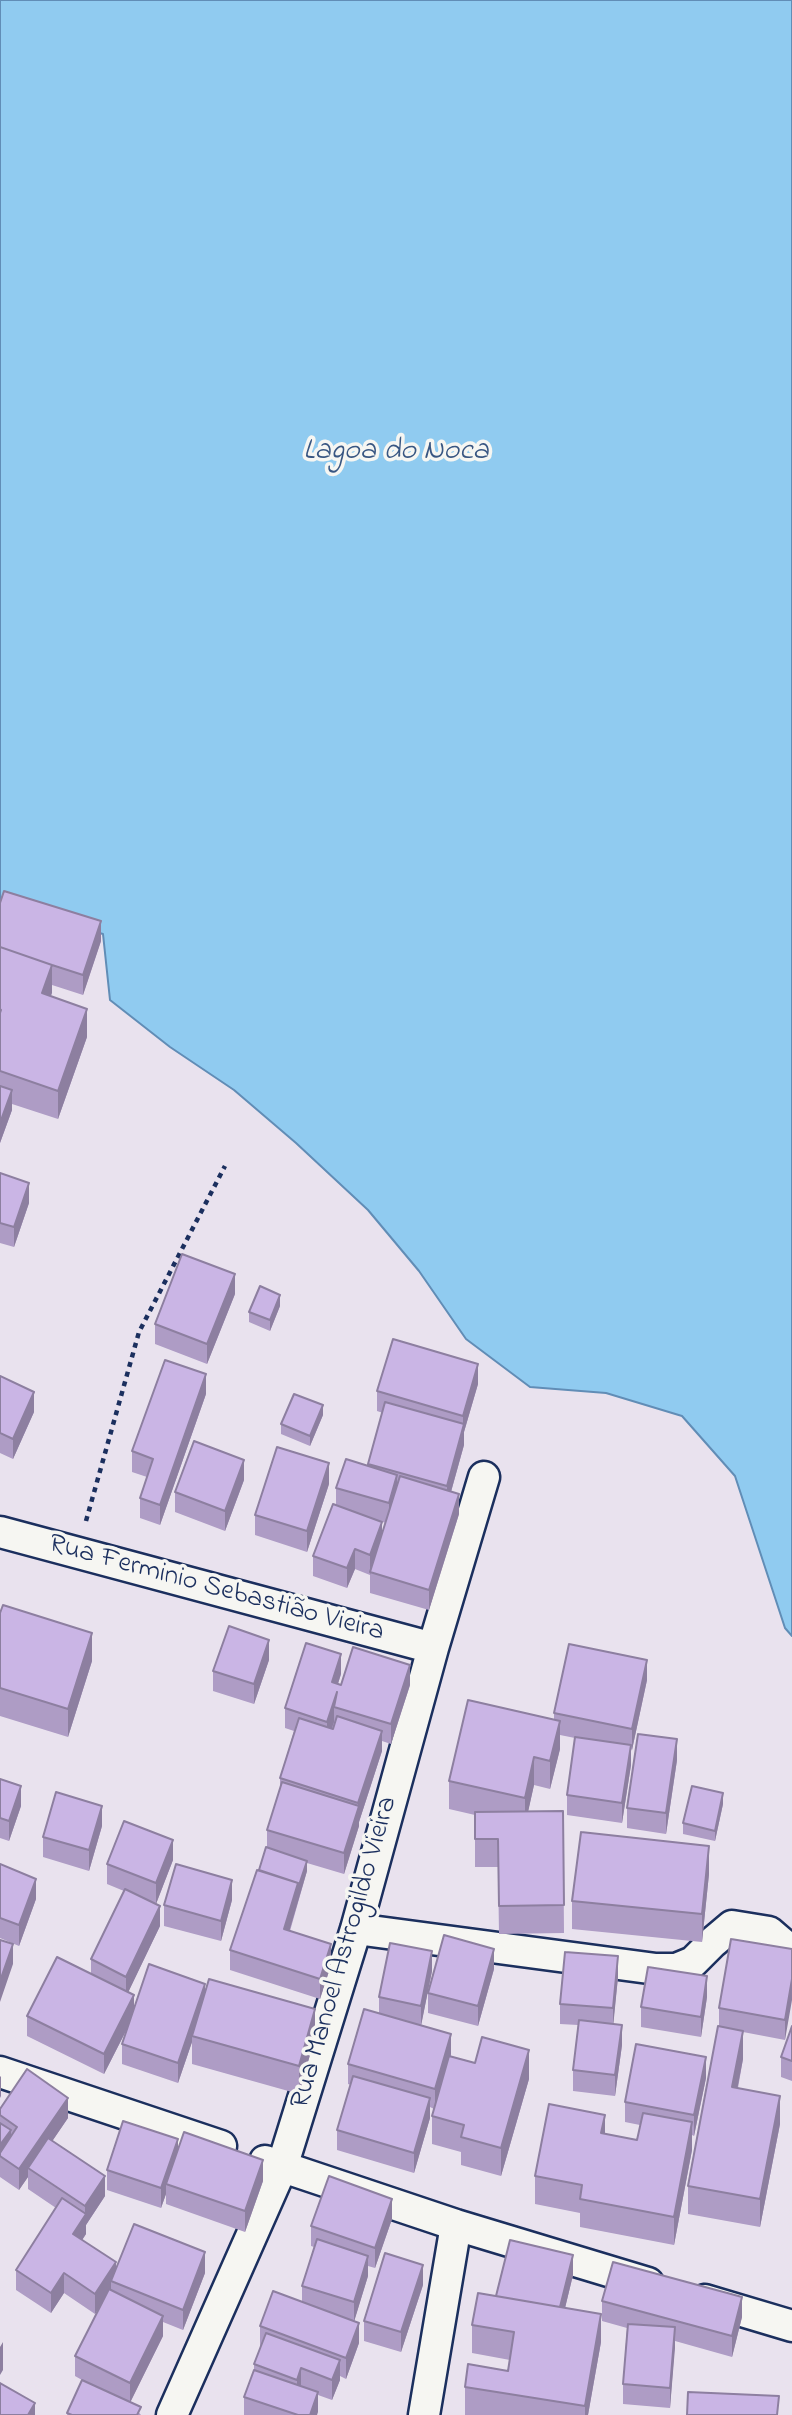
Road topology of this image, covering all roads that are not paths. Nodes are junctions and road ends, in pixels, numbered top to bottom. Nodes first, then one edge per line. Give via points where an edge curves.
1 (484, 1477) dead end
2 (0, 1532) edge
3 (433, 1648) junction
4 (356, 1929) junction
5 (792, 1952) edge
6 (0, 2071) edge
7 (282, 2167) junction
8 (456, 2225) junction
9 (792, 2326) edge
10 (172, 2415) edge
11 (424, 2415) edge

1 - 3 street, Rua Manoel Astrogildo Vieira
2 - 3 street, Rua Ferminio Sebastião Vieira
3 - 4 street, Rua Manoel Astrogildo Vieira
4 - 5 street via 656,1969 676,1969 693,1962 732,1926 769,1932
4 - 7 street, Rua Manoel Astrogildo Vieira
6 - 7 street
7 - 8 street
7 - 10 street, Rua Manoel Astrogildo Vieira
8 - 9 street
8 - 11 street

